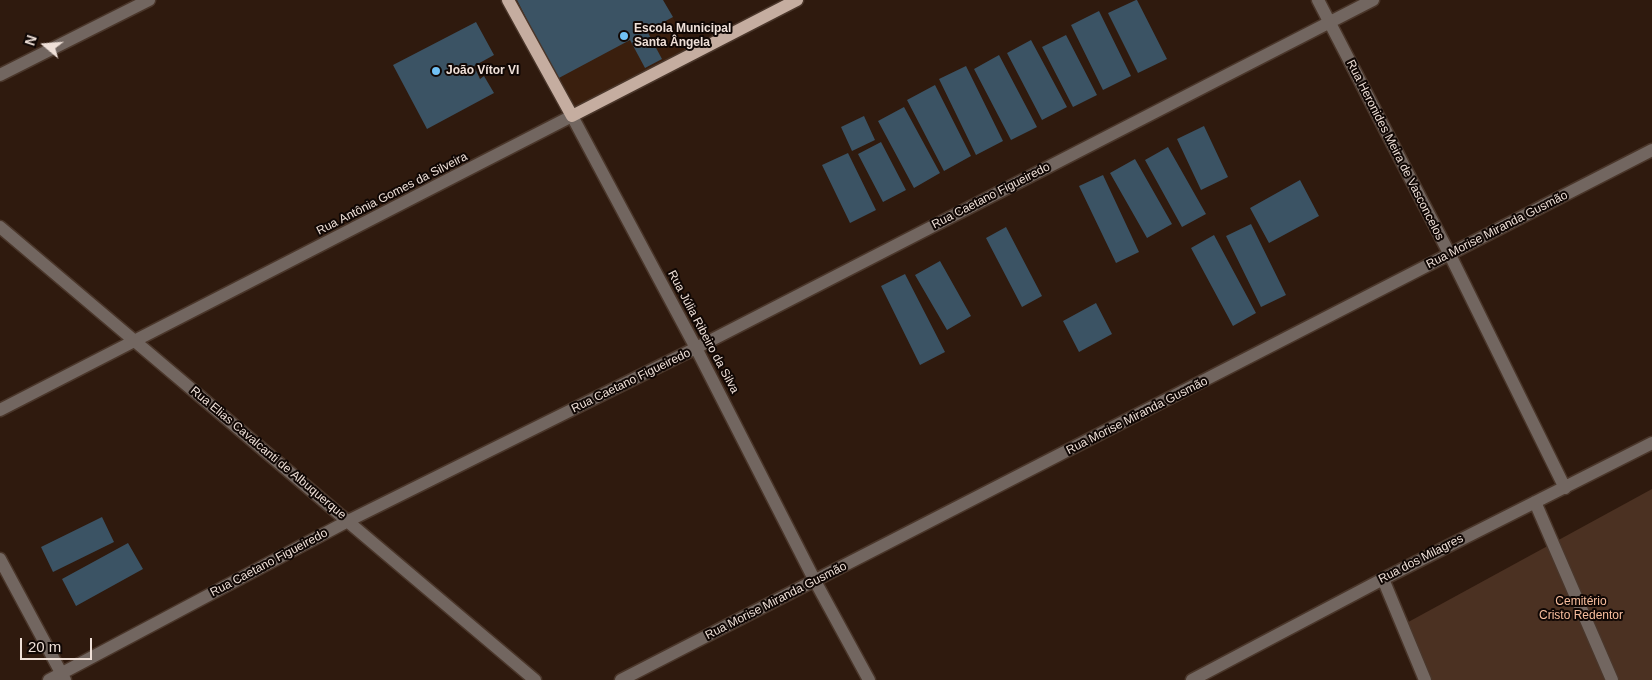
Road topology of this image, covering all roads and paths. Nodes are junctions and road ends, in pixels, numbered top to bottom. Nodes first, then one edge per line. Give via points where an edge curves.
1 (149, 0) edge
2 (508, 0) edge
3 (797, 0) edge
4 (1318, 0) edge
5 (1373, 0) edge
6 (1330, 22) junction
7 (0, 75) edge
8 (572, 116) junction
9 (1652, 150) edge
10 (0, 227) edge
11 (1450, 255) junction
12 (136, 341) junction
13 (696, 348) junction
14 (0, 410) edge
15 (1652, 442) edge
16 (1565, 488) junction
17 (1534, 502) junction
18 (348, 521) junction
19 (0, 559) edge
20 (1382, 579) junction
21 (816, 581) junction
22 (64, 677) edge
23 (49, 680) edge
24 (535, 680) edge
25 (621, 680) edge
26 (869, 680) edge
27 (1192, 680) edge
28 (1425, 680) edge
29 (1612, 680) edge

1 - 7 street
2 - 8 main road, Rua Júlia Ribeiro da Silva
3 - 8 main road, Rua Antônia Gomes da Silveira
4 - 6 street, Rua Heronides Meira de Vasconcelos
5 - 6 street, Rua Caetano Figueiredo
6 - 11 street, Rua Heronides Meira de Vasconcelos
6 - 13 street, Rua Caetano Figueiredo
8 - 12 street, Rua Antônia Gomes da Silveira
8 - 13 street, Rua Júlia Ribeiro da Silva
9 - 11 street, Rua Morise Miranda Gusmão
10 - 12 street, Rua Elias Cavalcanti de Albuquerque
11 - 16 street, Rua Heronides Meira de Vasconcelos
11 - 21 street, Rua Morise Miranda Gusmão
12 - 14 street, Rua Antônia Gomes da Silveira
12 - 18 street, Rua Elias Cavalcanti de Albuquerque
13 - 18 street, Rua Caetano Figueiredo
13 - 21 street, Rua Júlia Ribeiro da Silva
15 - 16 street, Rua dos Milagres
16 - 17 street, Rua dos Milagres
17 - 20 street, Rua dos Milagres
17 - 29 street
18 - 22 street, Rua Caetano Figueiredo
18 - 24 street, Rua Elias Cavalcanti de Albuquerque
19 - 22 street
20 - 27 street, Rua dos Milagres
20 - 28 street
21 - 25 street, Rua Morise Miranda Gusmão
21 - 26 street, Rua Júlia Ribeiro da Silva
22 - 23 street, Rua Caetano Figueiredo

